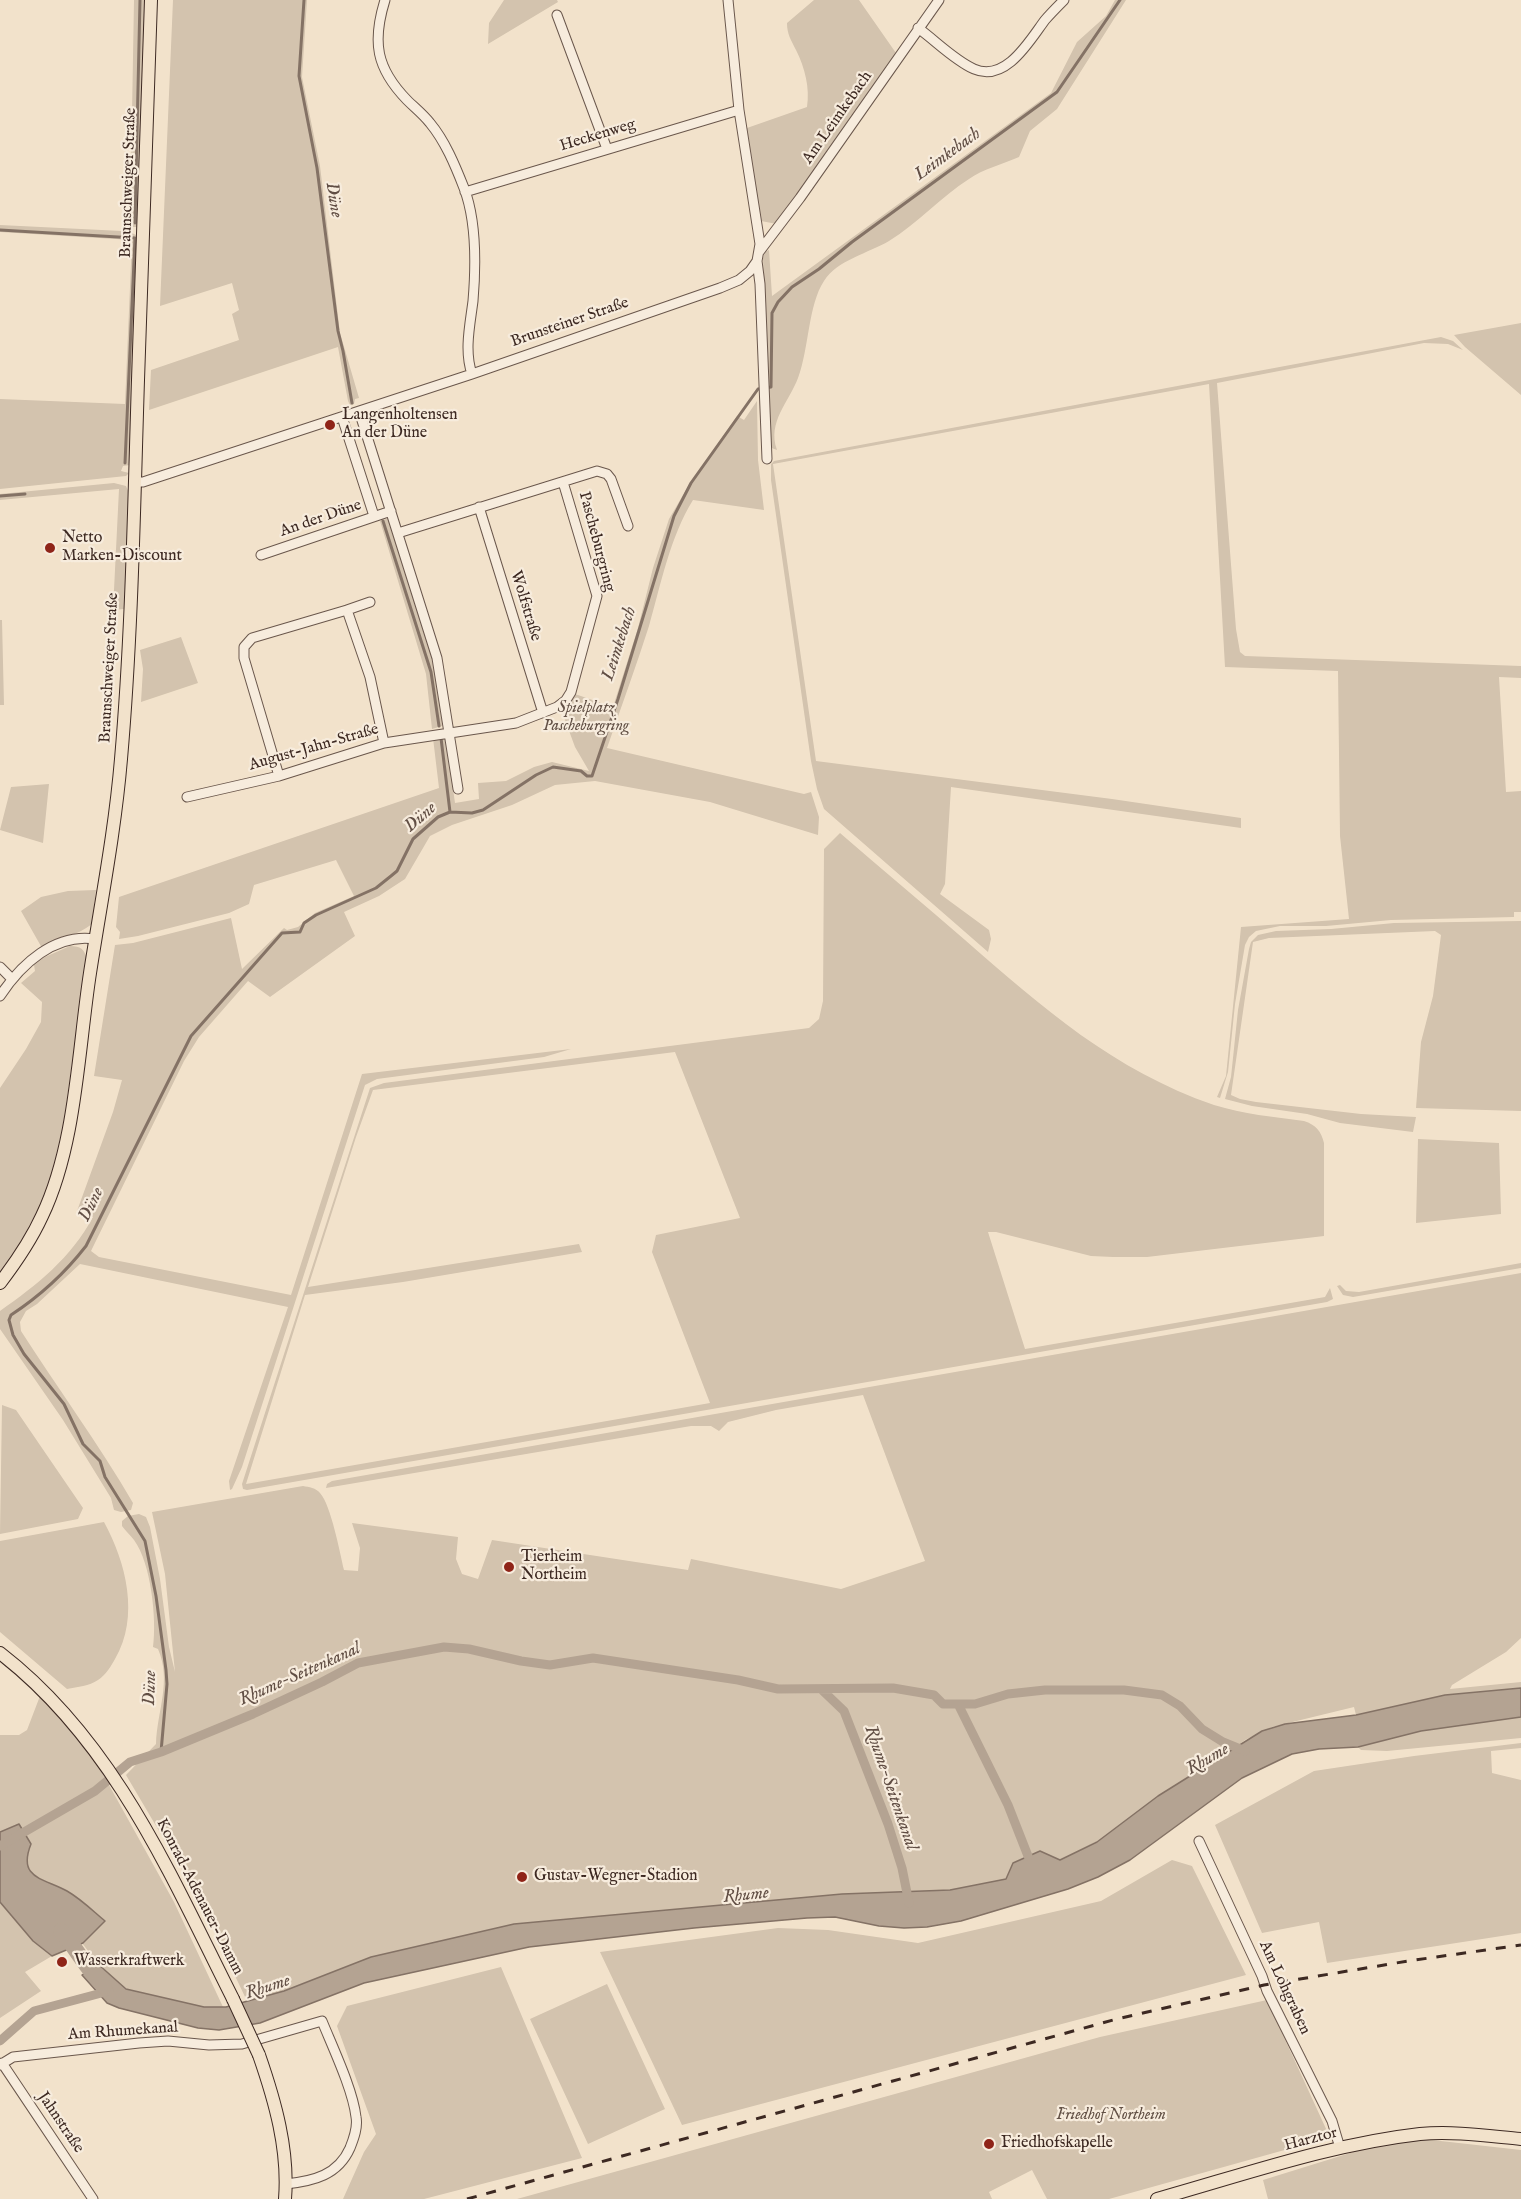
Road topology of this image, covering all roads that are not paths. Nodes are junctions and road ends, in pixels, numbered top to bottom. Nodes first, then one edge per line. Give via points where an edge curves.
1 (151, 0) edge
2 (385, 0) edge
3 (728, 0) edge
4 (939, 0) edge
5 (1064, 0) edge
6 (557, 15) dead end
7 (918, 28) junction
8 (739, 110) junction
9 (607, 149) junction
10 (465, 192) junction
11 (758, 256) junction
12 (471, 374) junction
13 (359, 411) junction
14 (342, 417) junction
15 (767, 459) dead end
16 (135, 482) junction
17 (563, 482) junction
18 (479, 507) junction
19 (391, 511) junction
20 (374, 516) junction
21 (628, 526) dead end
22 (398, 533) junction
23 (261, 555) dead end
24 (370, 602) dead end
25 (347, 610) junction
26 (543, 713) junction
27 (450, 731) junction
28 (384, 743) junction
29 (279, 776) junction
30 (458, 789) dead end
31 (187, 797) dead end
32 (95, 939) junction
33 (0, 967) edge
34 (12, 979) junction
35 (0, 996) edge
36 (0, 1282) edge
37 (0, 1653) edge
38 (1199, 1841) dead end
39 (1, 2064) edge
40 (1521, 2139) edge
41 (1340, 2148) junction
42 (286, 2184) junction
43 (93, 2199) edge
44 (285, 2199) edge
45 (1157, 2199) edge

1 - 16 main road, Braunschweiger Straße
2 - 10 street via 378,32 383,67 396,88 436,130
3 - 8 street
4 - 7 street, Am Leimkebach
5 - 7 street via 1014,58 990,71 971,67
6 - 9 street
7 - 11 street, Am Leimkebach
8 - 9 street, Heckenweg
8 - 11 street via 758,230
9 - 10 street, Heckenweg
10 - 12 street via 475,256 468,349
11 - 12 street, Brunsteiner Straße via 747,274 728,285
11 - 15 street
12 - 13 street, Brunsteiner Straße
13 - 14 street, Brunsteiner Straße
13 - 19 street
14 - 16 street, Brunsteiner Straße
14 - 20 street
16 - 32 main road, Braunschweiger Straße via 121,766
17 - 18 street, Pascheburgring
17 - 21 street, Pascheburgring via 597,471 607,474
17 - 26 street, Pascheburgring via 597,600 571,692 561,704
18 - 22 street, Pascheburgring
18 - 26 street, Wolfstraße
19 - 20 street, An der Düne
19 - 22 street
20 - 23 street, An der Düne
22 - 27 street via 437,658
24 - 25 street
25 - 28 street via 370,677
25 - 29 street via 252,638 244,647
26 - 27 street, Pascheburgring via 508,724
27 - 28 street, August-Jahn-Straße
27 - 30 street
28 - 29 street, August-Jahn-Straße
29 - 31 street, August-Jahn-Straße
32 - 34 street via 73,939 55,945
32 - 36 main road, Braunschweiger Straße via 72,1108 60,1166 43,1215
33 - 34 street
34 - 35 street
37 - 42 main road, Konrad-Adenauer-Damm, bridge via 45,1691 80,1730 145,1827 259,2055 277,2112
38 - 41 street, Am Lohgraben via 1332,2121
39 - 42 street, Am Rhumekanal via 13,2057 139,2043 242,2044 322,2021 352,2100 357,2118 355,2137 346,2157 334,2169 309,2182
39 - 43 street, Jahnstraße
40 - 41 main road, Harztor via 1422,2134
41 - 45 main road, Harztor
42 - 44 main road, Konrad-Adenauer-Damm

